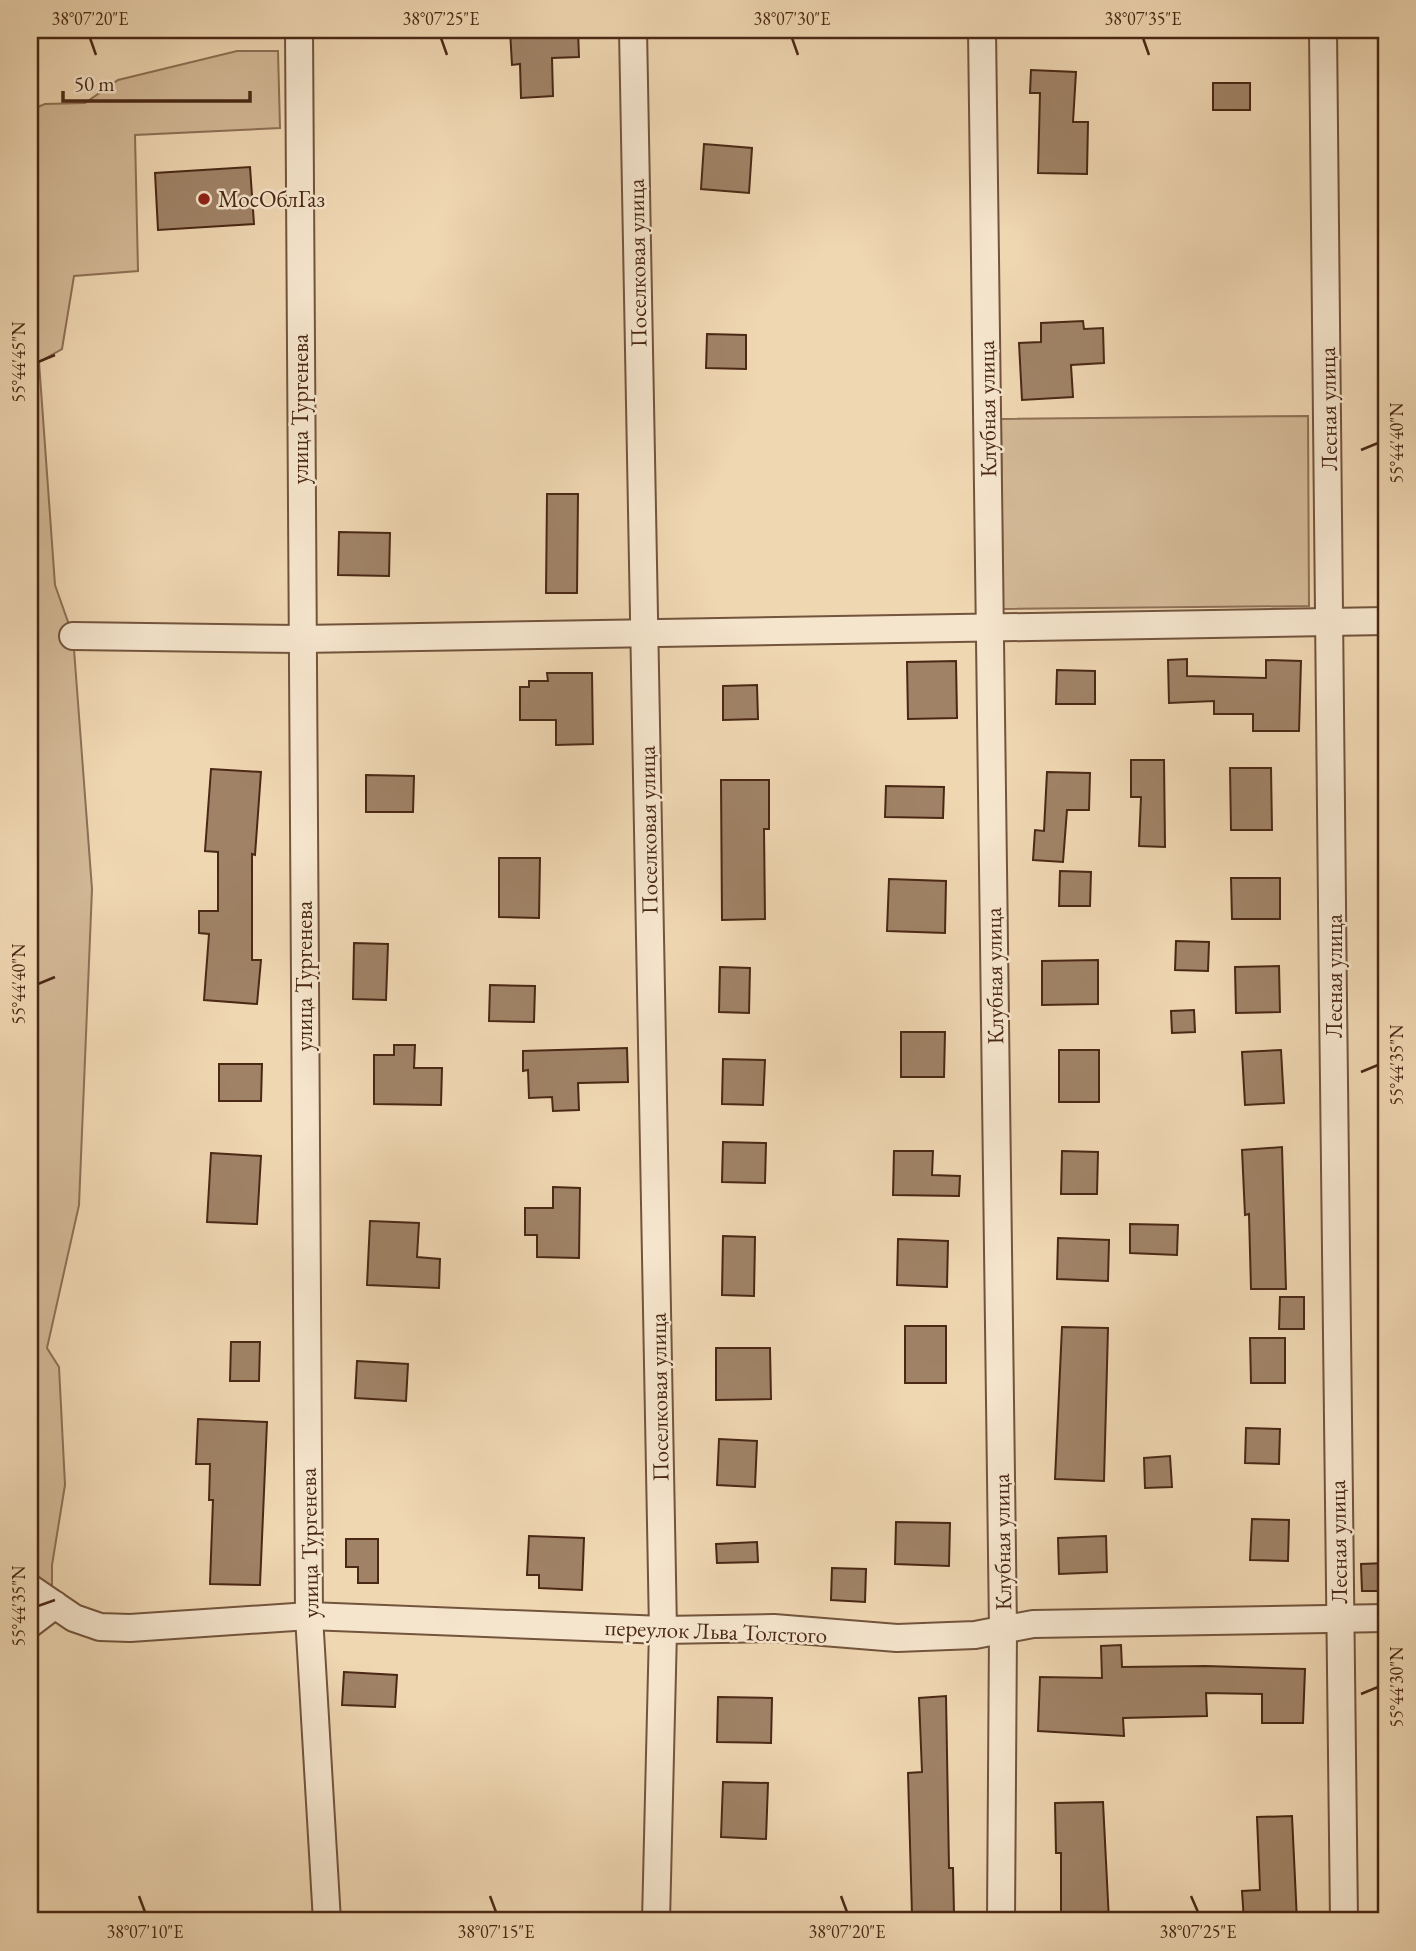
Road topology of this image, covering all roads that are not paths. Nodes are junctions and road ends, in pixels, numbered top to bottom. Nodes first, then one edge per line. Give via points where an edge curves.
1 (299, 30) edge
2 (633, 30) edge
3 (982, 30) edge
4 (1323, 30) edge
5 (1386, 621) edge
6 (1332, 622) junction
7 (989, 627) junction
8 (644, 633) junction
9 (73, 636) dead end
10 (301, 639) junction
11 (45, 1598) edge
12 (309, 1616) junction
13 (1386, 1618) edge
14 (1339, 1619) junction
15 (30, 1624) edge
16 (663, 1630) junction
17 (1003, 1630) junction
18 (327, 1921) edge
19 (656, 1921) edge
20 (1001, 1921) edge
21 (1344, 1921) edge

1 - 10 street, улица Тургенева
2 - 8 street, Поселковая улица
3 - 7 street, Клубная улица
4 - 6 street, Лесная улица
5 - 6 street
6 - 7 street
6 - 14 street, Лесная улица
7 - 8 street
7 - 17 street, Клубная улица
8 - 10 street
8 - 16 street, Поселковая улица
9 - 10 street
10 - 12 street, улица Тургенева
11 - 12 street, переулок Льва Толстого via 74,1618 120,1628
11 - 15 street
12 - 16 street, переулок Льва Толстого
12 - 18 street, улица Тургенева
13 - 14 street, переулок Льва Толстого
14 - 17 street, переулок Льва Толстого via 1032,1625
14 - 21 street, Лесная улица
16 - 17 street, переулок Льва Толстого via 774,1628 897,1638 975,1636
16 - 19 street, Поселковая улица
17 - 20 street, Клубная улица

